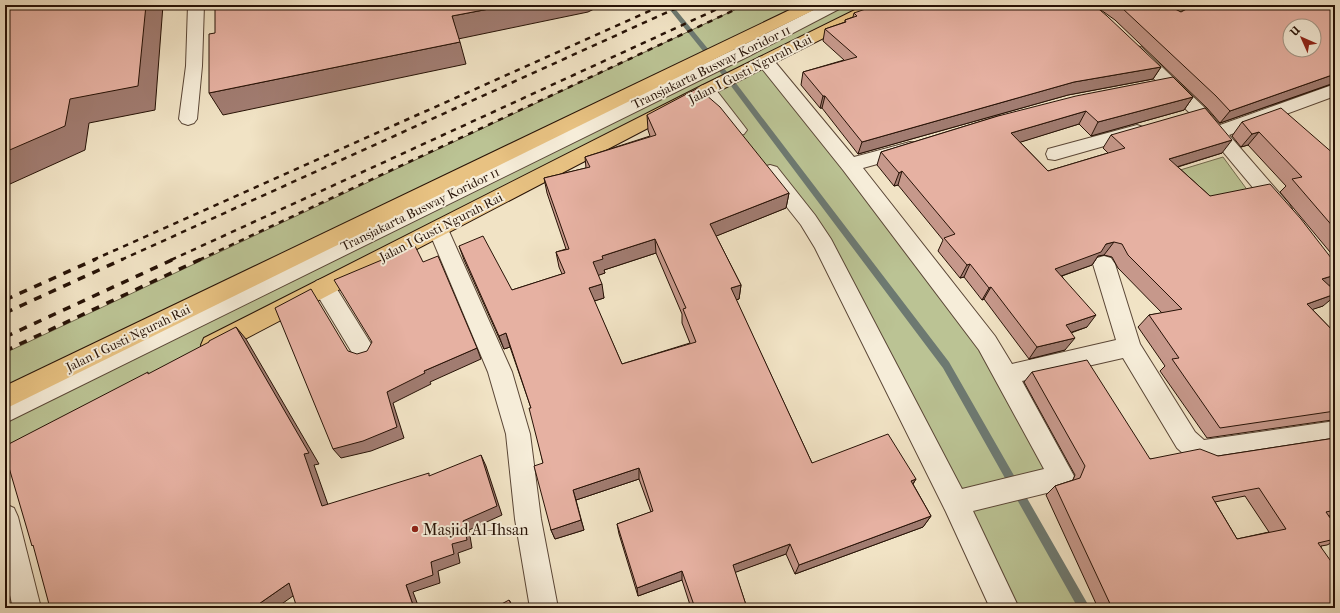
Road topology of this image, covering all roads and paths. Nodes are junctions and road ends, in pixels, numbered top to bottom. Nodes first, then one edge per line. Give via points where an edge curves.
1 (196, 5) edge
2 (812, 5) edge
3 (835, 5) edge
4 (877, 5) edge
5 (1182, 5) edge
6 (1220, 5) edge
7 (1124, 40) edge
8 (739, 48) junction
9 (757, 65) junction
10 (706, 77) junction
11 (1168, 83) junction
12 (1145, 87) edge
13 (1335, 90) edge
14 (188, 119) dead end
15 (1154, 126) edge
16 (1217, 133) junction
17 (924, 144) edge
18 (1055, 154) dead end
19 (850, 164) junction
20 (1291, 220) edge
21 (438, 228) junction
22 (1104, 264) dead end
23 (324, 287) junction
24 (1129, 347) junction
25 (197, 353) edge
26 (365, 354) edge
27 (1006, 375) junction
28 (5, 398) edge
29 (5, 412) edge
30 (1335, 432) edge
31 (959, 502) junction
32 (5, 517) edge
33 (27, 608) edge
34 (544, 608) edge
35 (1006, 608) edge

1 - 14 street via 194,66
2 - 8 main road
3 - 8 street, Transjakarta Busway Koridor 11
4 - 9 main road, Jalan I Gusti Ngurah Rai
5 - 6 street via 1200,10
7 - 11 street
8 - 10 street, Transjakarta Busway Koridor 11
9 - 10 main road, Jalan I Gusti Ngurah Rai
9 - 19 street
10 - 21 main road, Jalan I Gusti Ngurah Rai
10 - 28 main road, Jalan I Gusti Ngurah Rai
10 - 29 street, Transjakarta Busway Koridor 11
10 - 31 street via 755,152 808,220 824,245
11 - 12 street
11 - 16 street via 1192,115
13 - 16 street
15 - 18 street
16 - 20 street
17 - 19 street
19 - 27 street via 987,343
21 - 23 main road, Jalan I Gusti Ngurah Rai
21 - 34 street via 500,372 518,434 528,519
22 - 24 street
23 - 25 main road, Jalan I Gusti Ngurah Rai
23 - 26 street
24 - 27 street
24 - 30 street via 1186,440 1195,448 1205,452
27 - 31 street via 1061,476
31 - 35 street
32 - 33 street

